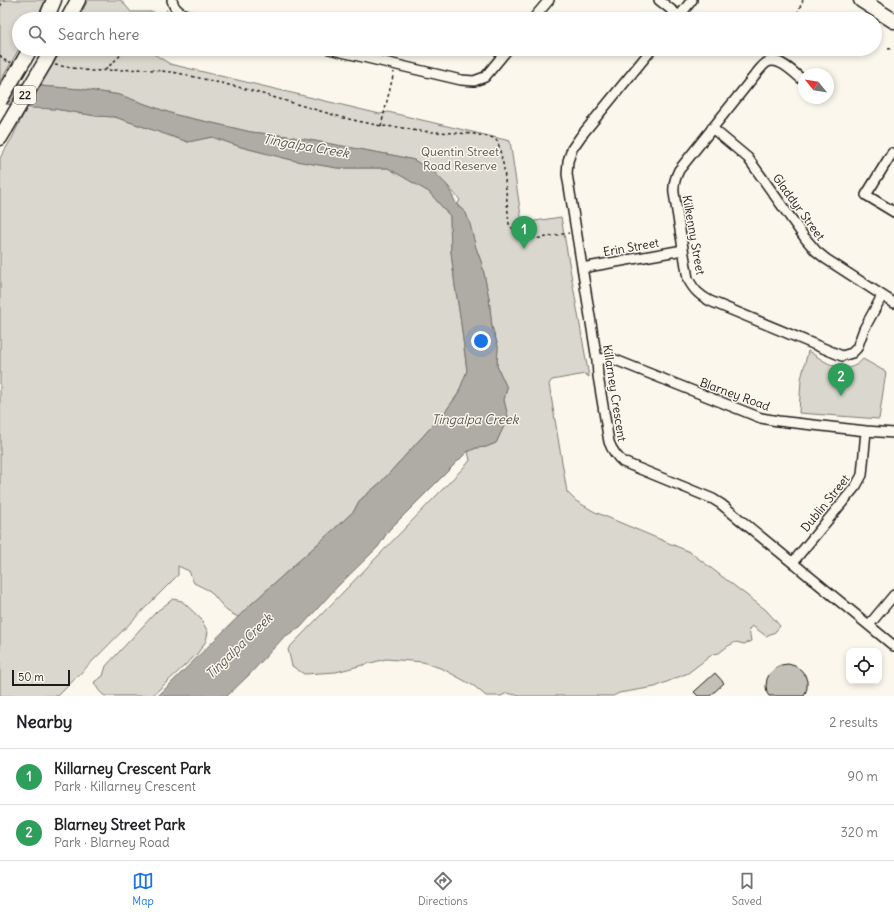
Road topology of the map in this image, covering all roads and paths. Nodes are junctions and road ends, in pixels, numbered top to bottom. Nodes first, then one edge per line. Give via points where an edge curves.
1 (5, 0) edge
2 (54, 0) edge
3 (78, 0) edge
4 (549, 0) edge
5 (659, 0) edge
6 (692, 0) edge
7 (804, 0) edge
8 (861, 0) edge
9 (172, 2) edge
10 (0, 6) edge
11 (49, 12) edge
12 (72, 12) edge
13 (164, 12) edge
14 (180, 12) edge
15 (540, 12) edge
16 (672, 12) edge
17 (682, 12) edge
18 (798, 12) edge
19 (880, 12) edge
20 (882, 13) edge
21 (894, 21) edge
22 (894, 48) edge
23 (888, 49) dead end
24 (0, 55) edge
25 (51, 56) edge
26 (120, 56) edge
27 (358, 56) edge
28 (502, 56) edge
29 (646, 56) edge
30 (23, 57) edge
31 (1, 59) edge
32 (49, 64) junction
33 (396, 65) junction
34 (104, 71) junction
35 (798, 76) edge
36 (0, 100) edge
37 (381, 126) junction
38 (712, 128) junction
39 (3, 133) edge
40 (894, 154) edge
41 (894, 212) edge
42 (576, 232) junction
43 (683, 250) junction
44 (582, 268) junction
45 (882, 296) junction
46 (894, 303) edge
47 (597, 360) junction
48 (866, 431) junction
49 (894, 432) edge
50 (793, 562) junction
51 (894, 595) edge
52 (869, 625) junction
53 (894, 646) edge

1 - 10 path
2 - 11 main road
3 - 12 main road
4 - 15 street
5 - 16 street
6 - 17 street
7 - 18 path
8 - 19 main road
9 - 13 path
9 - 14 street
20 - 21 main road
22 - 23 path
24 - 31 path
25 - 32 main road, 22
26 - 34 path
27 - 33 street
28 - 33 street via 485,77 474,82
29 - 42 street, Killarney Crescent via 572,149 567,174
30 - 31 path via 7,62
30 - 36 main road, 22, bridge
32 - 34 path
32 - 39 main road, 22, bridge
33 - 37 path
34 - 37 path via 145,69 178,73
35 - 38 street, Kilkenny Street via 778,61 766,62
37 - 42 path via 494,138 498,142 504,168 509,224 513,230 532,239
38 - 43 street, Kilkenny Street via 679,170 674,181
38 - 45 street, Gladdyr Street via 748,158 816,251
40 - 41 street via 892,153 866,195
42 - 44 street, Killarney Crescent
43 - 44 street, Erin Street
43 - 45 street, Kilkenny Street via 688,279 700,295 842,356 852,353 857,348
44 - 47 street, Killarney Crescent
45 - 46 street, Gladdyr Street
47 - 48 street, Blarney Road via 613,359 761,418
47 - 50 street, Killarney Crescent via 609,442 617,457 632,466 713,499
48 - 49 street, Blarney Road
48 - 50 street, Dublin Street via 862,475 856,486
50 - 52 street, Killarney Crescent
51 - 52 street
52 - 53 street, Killarney Crescent

